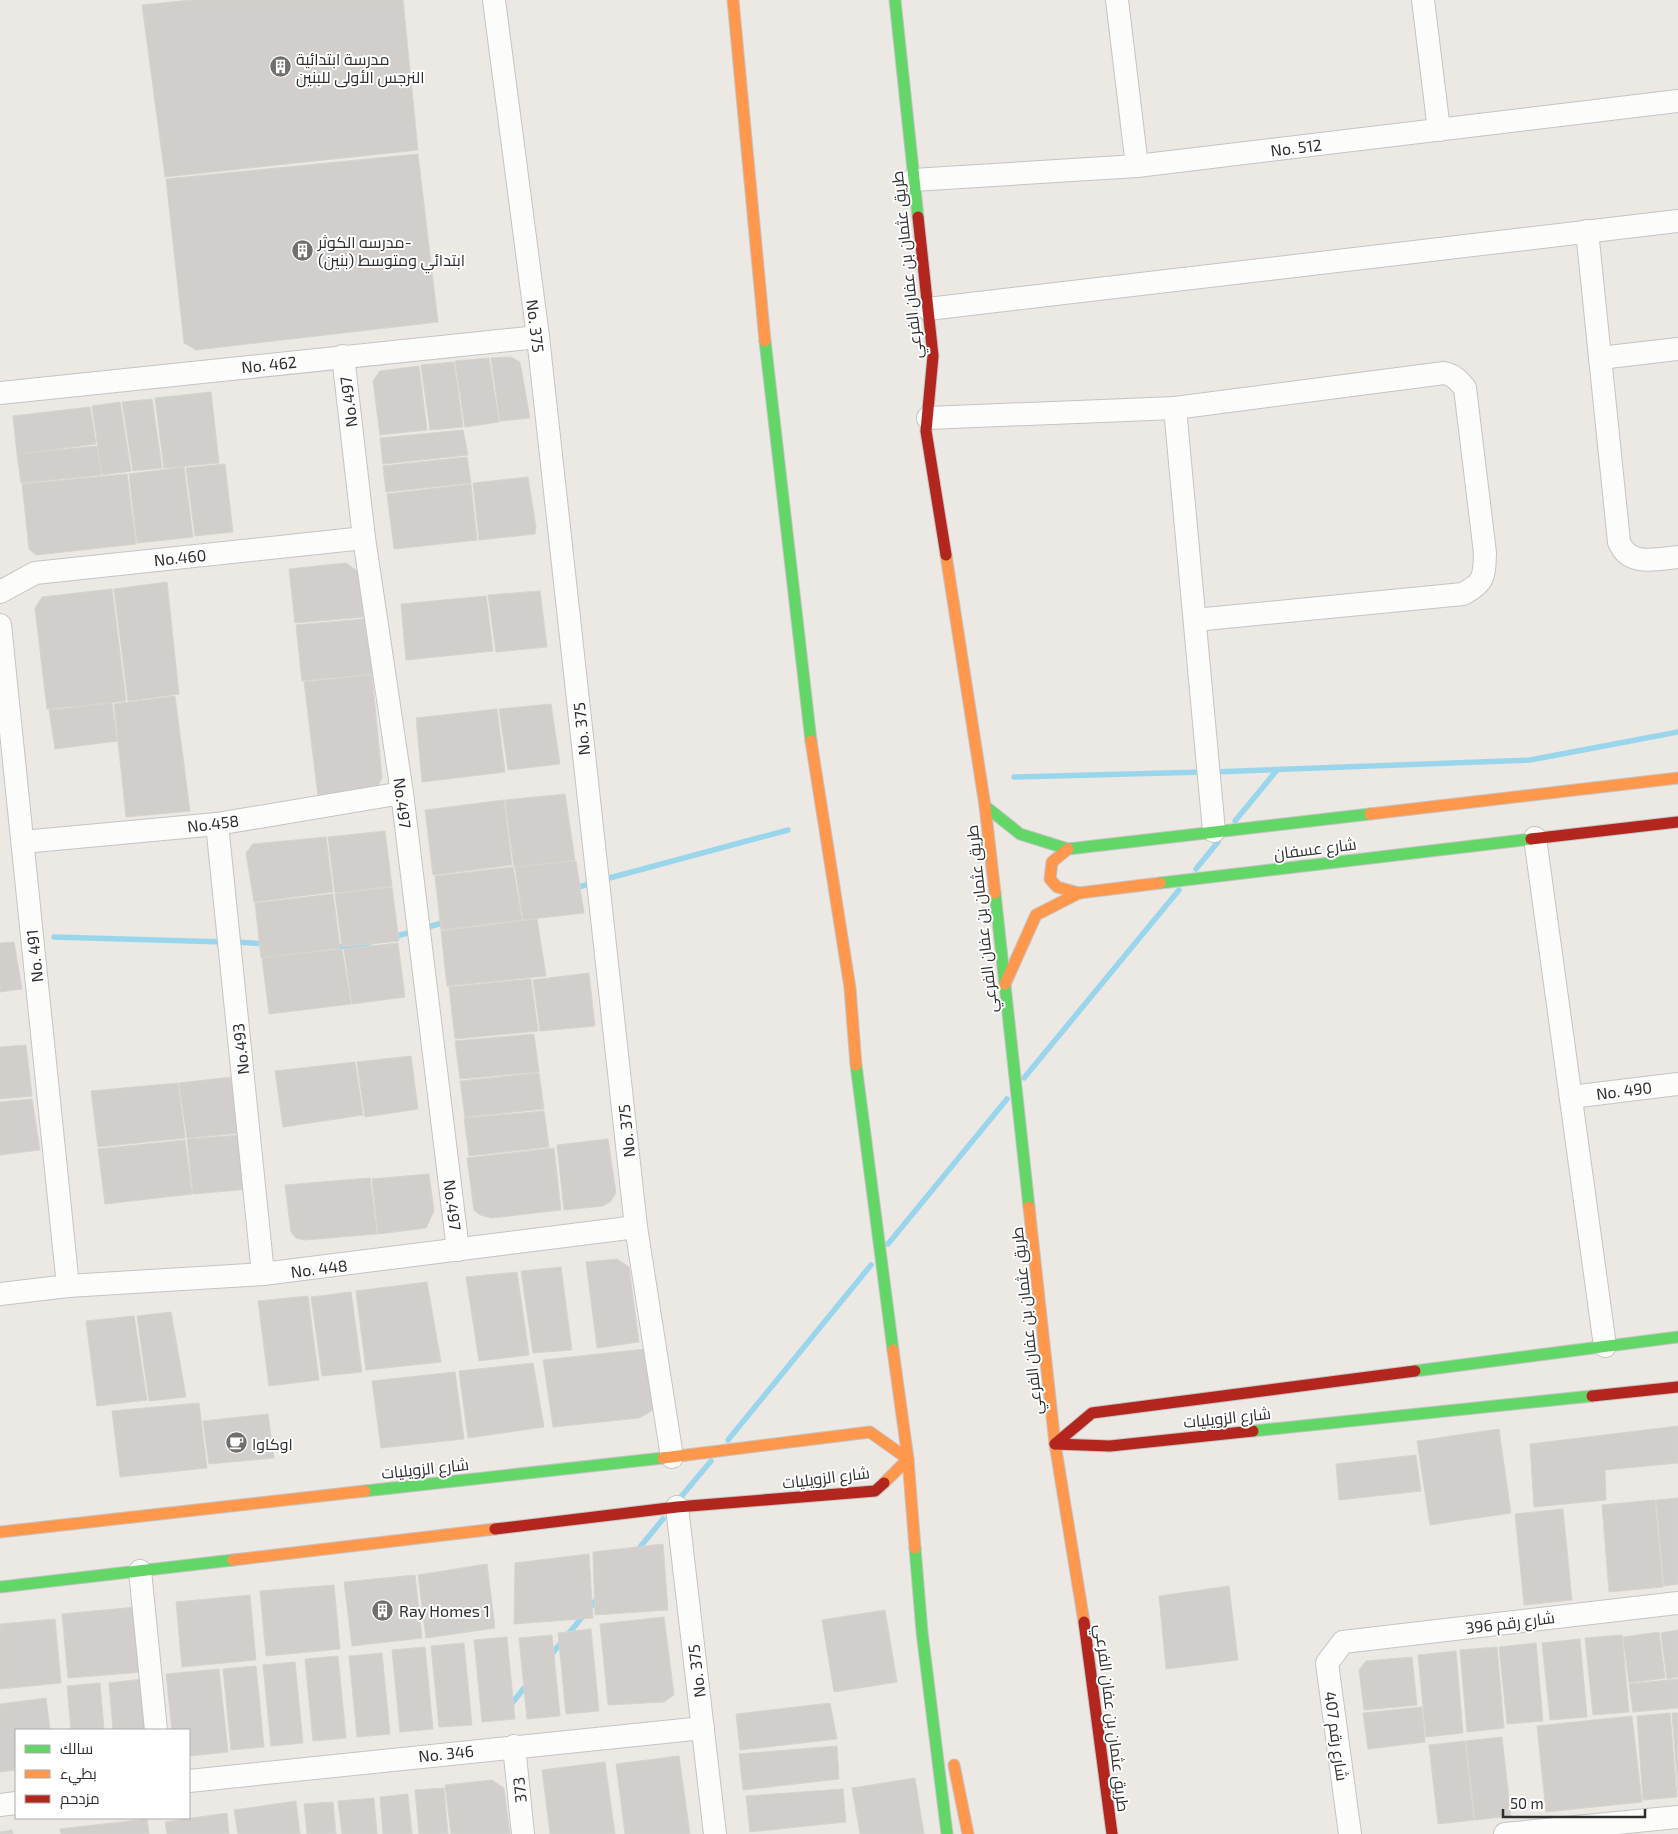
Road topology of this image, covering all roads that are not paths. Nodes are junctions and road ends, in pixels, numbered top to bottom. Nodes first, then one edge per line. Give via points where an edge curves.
1 (494, 0) edge
2 (733, 0) edge
3 (895, 0) edge
4 (1117, 0) edge
5 (1423, 0) edge
6 (1678, 100) edge
7 (1438, 130) junction
8 (1137, 166) junction
9 (913, 180) junction
10 (1678, 220) edge
11 (1587, 231) junction
12 (928, 309) junction
13 (538, 337) junction
14 (1678, 349) edge
15 (342, 356) junction
16 (1600, 358) junction
17 (0, 393) edge
18 (1175, 408) junction
19 (928, 418) junction
20 (364, 538) junction
21 (1678, 556) edge
22 (0, 592) edge
23 (1194, 620) junction
24 (0, 625) edge
25 (1678, 778) edge
26 (402, 792) junction
27 (984, 806) junction
28 (1678, 822) edge
29 (217, 824) junction
30 (1214, 831) junction
31 (1535, 838) junction
32 (23, 842) junction
33 (1068, 849) junction
34 (1079, 892) junction
35 (1005, 984) junction
36 (1678, 1084) edge
37 (1571, 1097) junction
38 (636, 1227) junction
39 (458, 1250) junction
40 (263, 1274) junction
41 (68, 1286) junction
42 (0, 1294) edge
43 (1678, 1337) edge
44 (1605, 1346) junction
45 (1678, 1387) edge
46 (1056, 1444) junction
47 (672, 1457) junction
48 (908, 1459) junction
49 (677, 1507) junction
50 (0, 1532) edge
51 (140, 1571) junction
52 (0, 1587) edge
53 (1678, 1603) edge
54 (922, 1632) junction
55 (1343, 1642) joint
56 (1090, 1656) junction
57 (703, 1728) junction
58 (156, 1729) edge
59 (947, 1738) dead end
60 (514, 1746) junction
61 (952, 1758) dead end
62 (1092, 1775) dead end
63 (190, 1781) edge
64 (15, 1803) edge
65 (0, 1805) edge
66 (1678, 1816) edge
67 (524, 1834) edge
68 (715, 1834) edge
69 (947, 1834) edge
70 (968, 1834) edge
71 (1112, 1834) edge
72 (1350, 1834) edge
73 (1505, 1834) edge

1 - 13 street, No. 375
2 - 48 street via 772,412 805,702 850,988 859,1100
3 - 9 street, طريق عثمان بن عفان الفرعي
4 - 8 street
5 - 7 street
6 - 7 street, No. 512
7 - 8 street, No. 512
8 - 9 street, No. 512
9 - 12 street, طريق عثمان بن عفان الفرعي
10 - 11 street
11 - 12 street
11 - 16 street
12 - 19 street, طريق عثمان بن عفان الفرعي via 933,356
13 - 15 street, No. 462
13 - 38 street, No. 375
14 - 16 street
15 - 17 street, No. 462
15 - 20 street, No.497
16 - 21 street via 1619,542 1628,556 1638,559
18 - 19 street
18 - 23 street
18 - 23 street via 1444,373 1452,375 1465,388 1485,553 1480,585 1463,594
19 - 27 street, طريق عثمان بن عفان الفرعي via 926,430
20 - 22 street, No.460 via 35,573
20 - 26 street, No.497
23 - 30 street
24 - 32 street, No. 491
25 - 30 street, شارع عسفان
26 - 29 street, No.458
26 - 39 street, No.497
27 - 33 street, شارع عسفان via 1020,834
27 - 35 street, طريق عثمان بن عفان الفرعي
28 - 31 street, شارع عسفان
29 - 32 street, No.458
29 - 40 street, No.493
30 - 33 street, شارع عسفان
31 - 34 street, شارع عسفان
31 - 37 street
32 - 41 street, No. 491
33 - 34 street via 1052,862 1050,879 1057,887
34 - 35 street, شارع عسفان via 1036,915
35 - 46 street, طريق عثمان بن عفان الفرعي
36 - 37 street, No. 490
37 - 44 street
38 - 39 street, No. 448
38 - 47 street, No. 375
39 - 40 street, No. 448
40 - 41 street, No. 448
41 - 42 street, No. 448
43 - 44 street, شارع الزويليات
44 - 46 street, شارع الزويليات via 1092,1413
45 - 46 street, شارع الزويليات via 1110,1446
46 - 56 street, طريق عثمان بن عفان الفرعي
47 - 48 street, شارع الزويليات via 870,1432
47 - 50 street, شارع الزويليات
48 - 49 street, شارع الزويليات via 875,1491
48 - 54 street
49 - 51 street, شارع الزويليات
49 - 57 street, No. 375
51 - 52 street, شارع الزويليات
51 - 58 street
53 - 55 street, شارع رقم 396
54 - 59 street
54 - 69 street
55 - 72 street, شارع رقم 407 via 1328,1663
56 - 62 street
56 - 71 street, طريق عثمان بن عفان الفرعي
57 - 60 street, No. 346
57 - 68 street, No. 375
60 - 63 street, No. 346
60 - 67 street, 373
61 - 70 street
64 - 65 street
66 - 73 street

